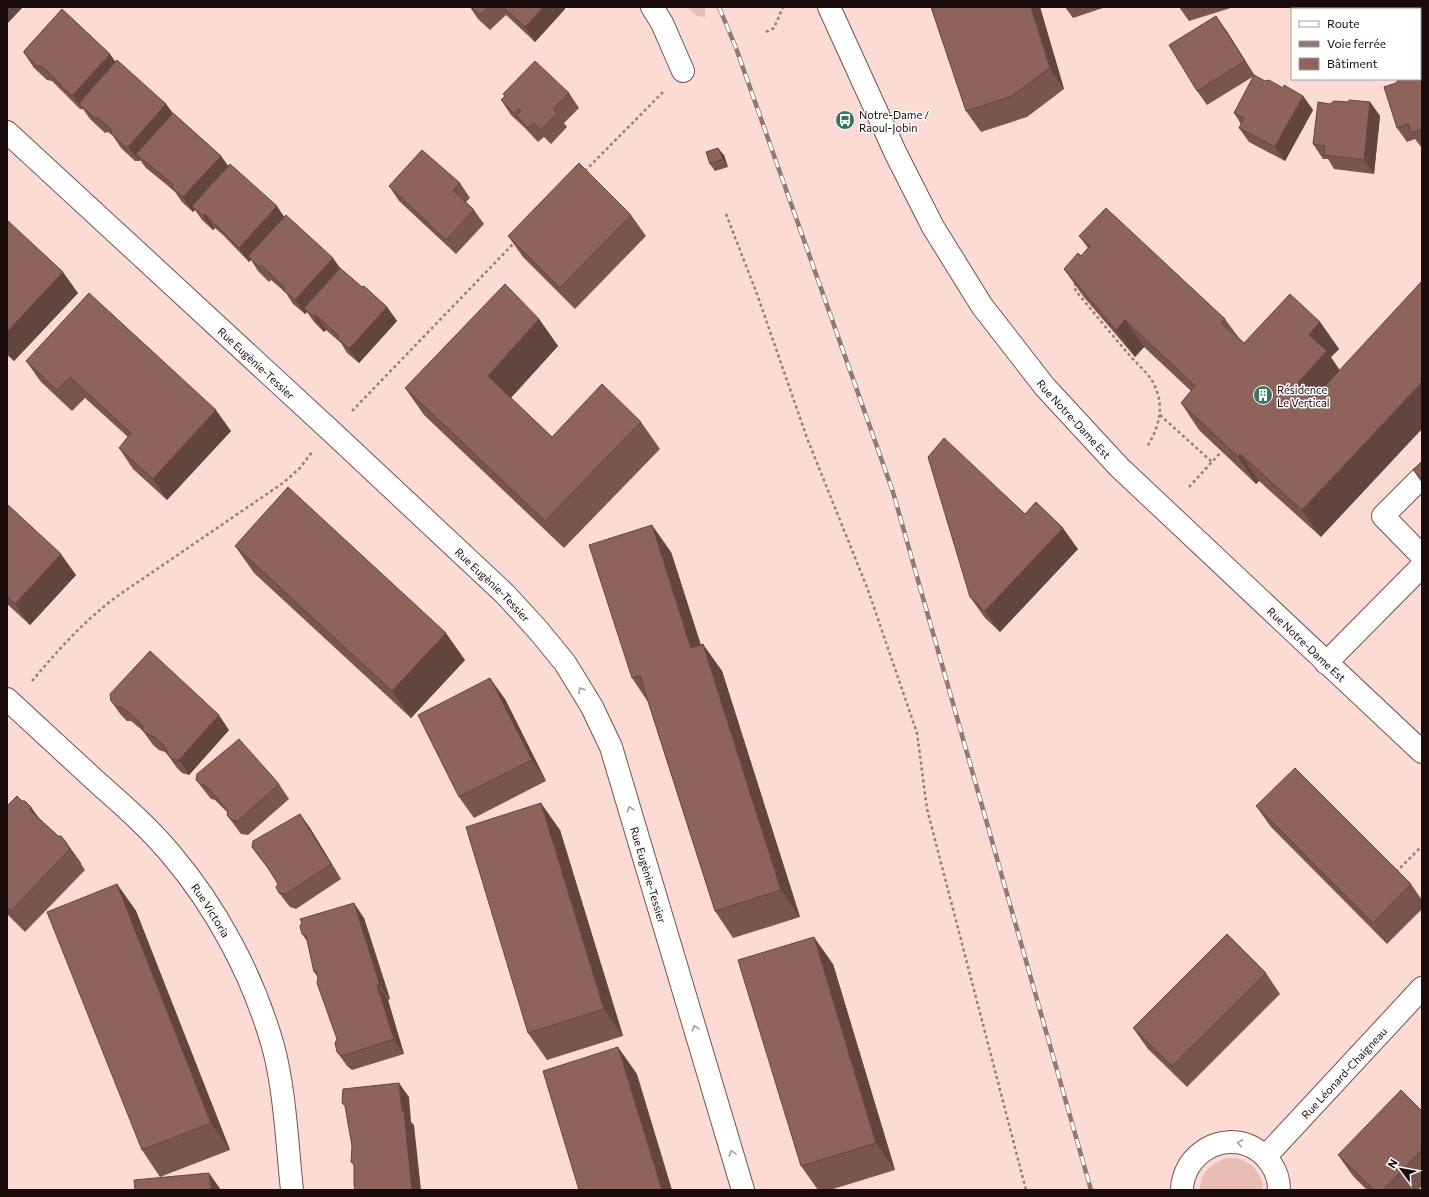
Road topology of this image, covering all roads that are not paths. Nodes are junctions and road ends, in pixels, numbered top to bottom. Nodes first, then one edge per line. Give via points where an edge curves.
1 (652, 7) edge
2 (829, 7) edge
3 (683, 71) road end
4 (7, 132) edge
5 (1422, 477) edge
6 (1422, 556) edge
7 (1422, 566) edge
8 (1326, 663) junction
9 (7, 699) edge
10 (1422, 752) edge
11 (1422, 988) edge
12 (1266, 1156) junction
13 (292, 1190) edge
14 (743, 1190) edge
15 (1182, 1190) edge
16 (1279, 1190) edge

1 - 3 street via 662,23
2 - 8 street, Rue Notre-Dame Est via 933,228 982,306 1045,387 1119,467
14 -> 4 street, Rue Eugènie-Tessier via 611,747 592,706 565,663 505,594
5 - 6 street via 1383,516
7 - 8 street
8 - 10 street, Rue Notre-Dame Est
9 - 13 street, Rue Victoria via 170,852 225,931 262,1012 273,1048 282,1094
11 - 12 street, Rue Léonard-Chaigneau
12 -> 15 street via 1253,1147 1237,1142 1222,1142 1207,1148 1194,1158 1186,1172
12 - 16 street via 1275,1170

